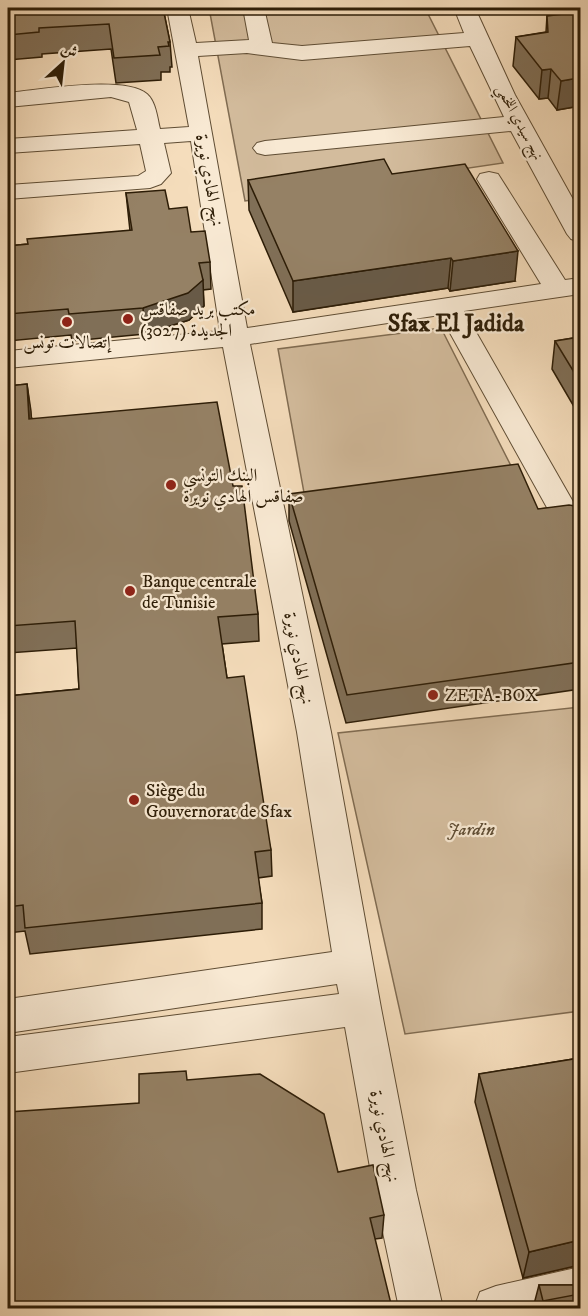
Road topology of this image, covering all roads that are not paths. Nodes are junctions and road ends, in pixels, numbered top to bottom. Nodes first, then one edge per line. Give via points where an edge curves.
1 (178, 8) edge
2 (254, 8) edge
3 (465, 8) edge
4 (477, 39) junction
5 (262, 47) junction
6 (188, 50) junction
7 (8, 100) edge
8 (519, 123) junction
9 (202, 133) junction
10 (152, 138) junction
11 (8, 146) edge
12 (265, 148) dead end
13 (489, 178) dead end
14 (8, 192) edge
15 (580, 234) edge
16 (569, 288) edge
17 (448, 306) junction
18 (235, 338) junction
19 (8, 360) edge
20 (570, 522) edge
21 (354, 965) junction
22 (361, 1008) junction
23 (16, 1015) edge
24 (17, 1054) edge
25 (580, 1289) edge
26 (421, 1308) edge
27 (496, 1308) edge

1 - 6 street, نهج الهادي نويرة
2 - 5 street
3 - 4 street, نهج سيدي اللخمي
4 - 5 street via 302,53
4 - 8 street, نهج سيدي اللخمي
5 - 6 street
6 - 9 street, نهج الهادي نويرة
7 - 10 street via 124,92 142,103
8 - 12 street
8 - 15 street, نهج سيدي اللخمي
9 - 10 street
9 - 18 street, نهج الهادي نويرة
10 - 11 street
10 - 14 street via 159,173 152,179
13 - 16 street
16 - 17 street
17 - 18 street
17 - 20 street
18 - 19 street
18 - 21 street, نهج الهادي نويرة via 314,732
21 - 22 street, نهج الهادي نويرة
21 - 23 street
22 - 24 street
22 - 26 street, نهج الهادي نويرة
23 - 24 street
25 - 27 street

